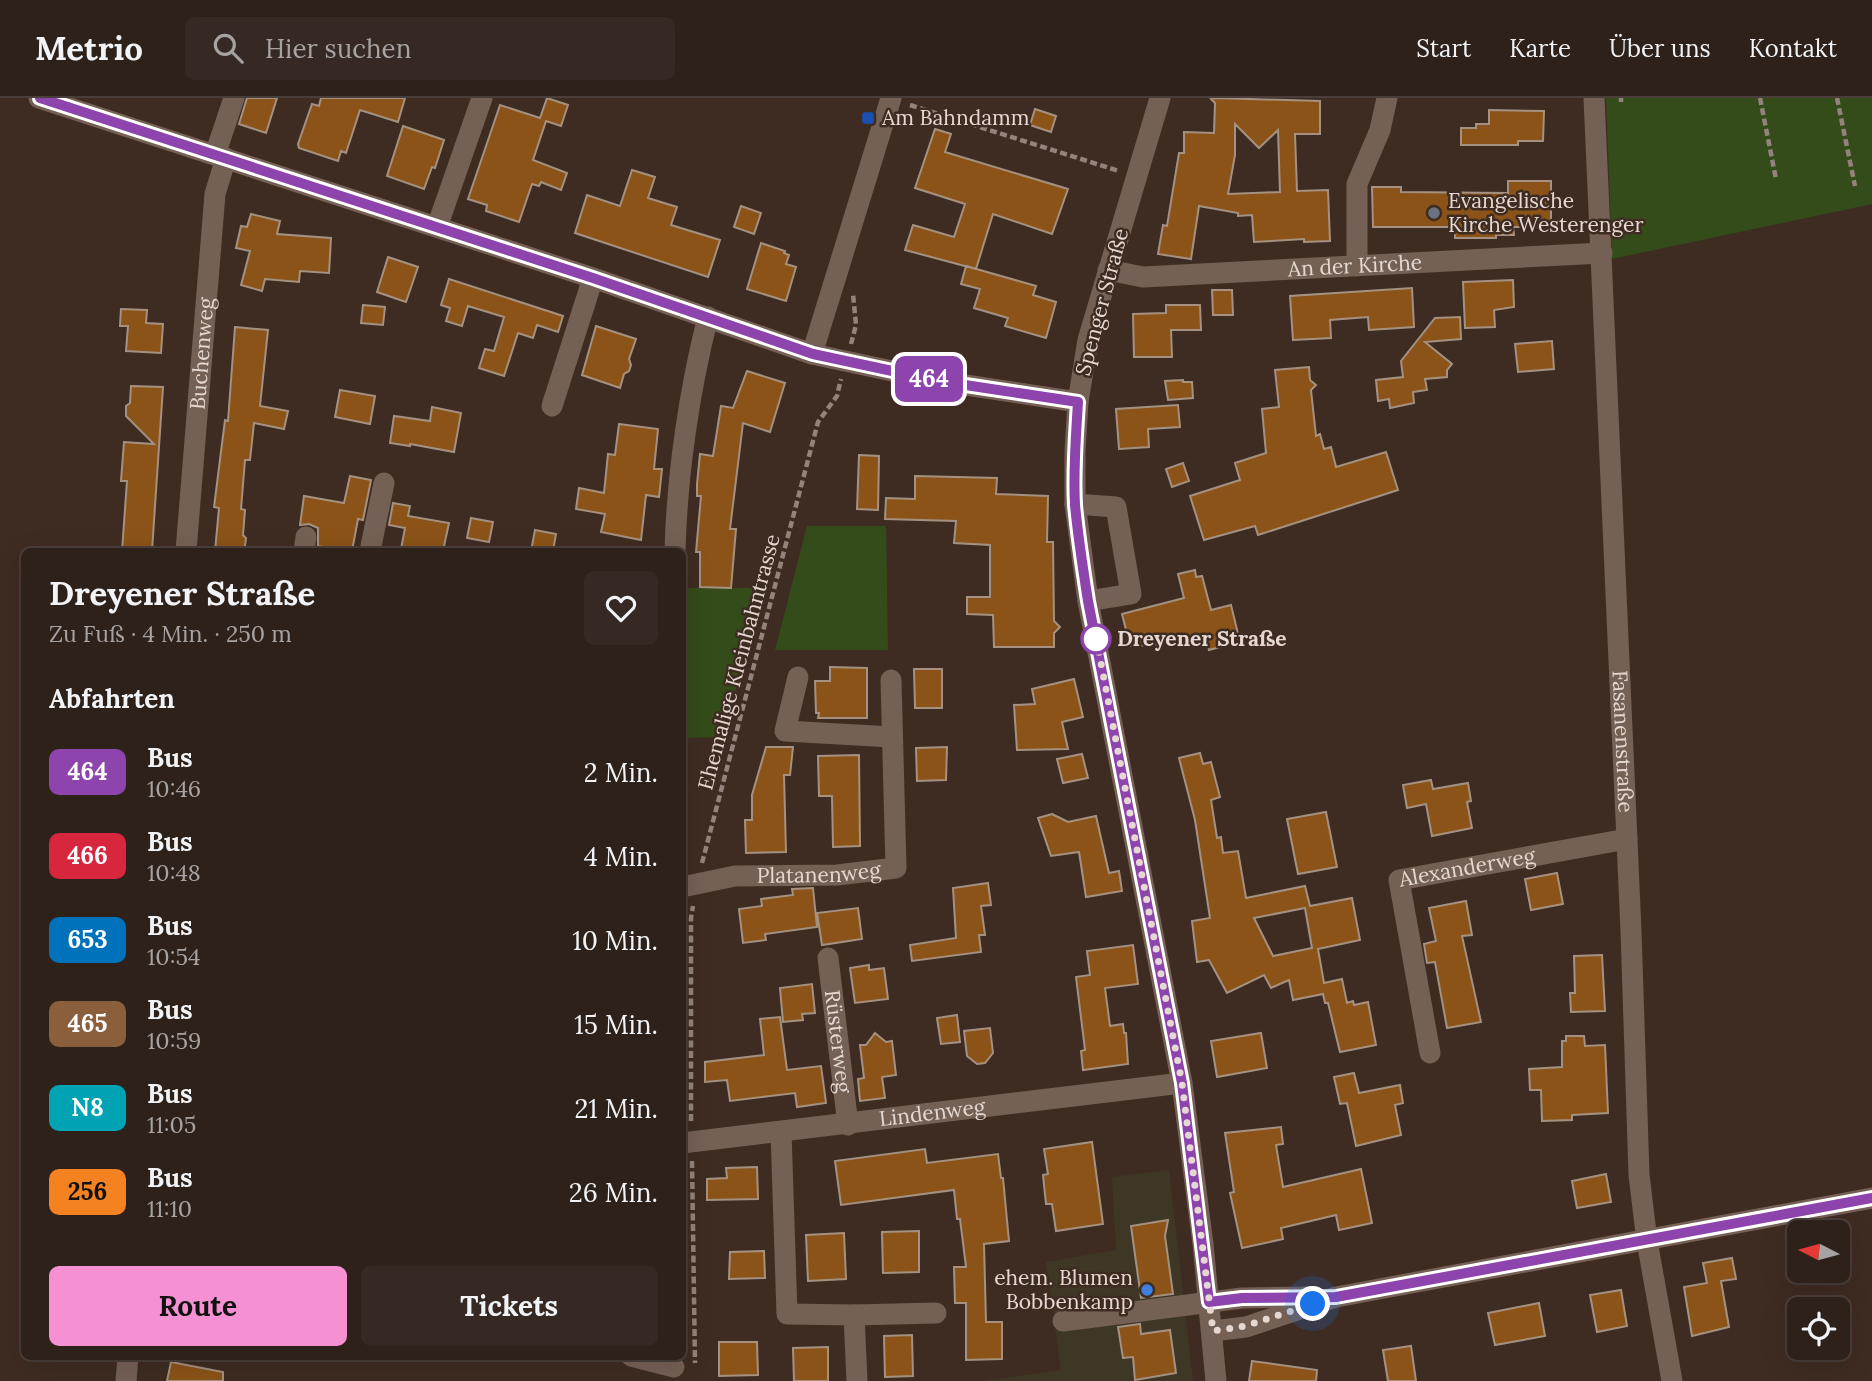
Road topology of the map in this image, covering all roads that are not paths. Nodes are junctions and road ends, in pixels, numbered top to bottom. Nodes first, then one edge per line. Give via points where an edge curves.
1 (39, 98) edge
2 (234, 98) edge
3 (482, 98) edge
4 (1160, 98) edge
5 (1387, 98) edge
6 (1594, 98) edge
7 (891, 99) edge
8 (220, 156) junction
9 (437, 227) junction
10 (1602, 253) junction
11 (1357, 266) junction
12 (1108, 270) junction
13 (593, 278) junction
14 (708, 317) junction
15 (813, 354) junction
16 (1078, 402) junction
17 (552, 406) dead end
18 (384, 483) dead end
19 (1075, 504) junction
20 (186, 548) edge
21 (371, 548) edge
22 (675, 548) edge
23 (1088, 601) junction
24 (798, 677) dead end
25 (891, 680) dead end
26 (892, 737) junction
27 (1627, 839) junction
28 (690, 886) edge
29 (828, 958) dead end
30 (1430, 1053) dead end
31 (1182, 1083) junction
32 (848, 1125) junction
33 (781, 1132) junction
34 (687, 1143) edge
35 (1872, 1198) edge
36 (1647, 1241) junction
37 (1336, 1297) junction
38 (1209, 1302) junction
39 (936, 1313) dead end
40 (854, 1315) junction
41 (1063, 1321) dead end
42 (1213, 1331) junction
43 (128, 1360) edge
44 (645, 1360) edge
45 (674, 1368) edge
46 (126, 1381) edge
47 (857, 1381) edge
48 (1216, 1381) edge
49 (1672, 1381) edge

1 - 8 street
2 - 8 street, Buchenweg
3 - 9 street
4 - 12 street, Spenger Straße
5 - 11 street via 1380,130 1357,184
6 - 10 street, Fasanenstraße
7 - 15 street
8 - 9 street
8 - 20 street, Buchenweg
9 - 13 street
10 - 11 street, An der Kirche
10 - 27 street, Fasanenstraße
11 - 12 street, An der Kirche via 1143,277
12 - 16 street, Spenger Straße via 1088,340
13 - 14 street
13 - 17 street
14 - 15 street
14 - 22 street via 678,493
15 - 16 street via 939,381
16 - 19 street, Spenger Straße
18 - 21 street
19 - 23 street, Spenger Straße
19 - 23 street via 1116,507 1131,594
23 - 31 street, Spenger Straße
24 - 26 street via 785,731
25 - 26 street, Platanenweg
26 - 28 street, Platanenweg via 896,868 837,875 735,876
27 - 30 street, Alexanderweg via 1399,880
27 - 36 street, Fasanenstraße via 1639,1175
29 - 32 street, Rüsterweg
31 - 32 street, Lindenweg
31 - 38 street, Spenger Straße
32 - 33 street, Lindenweg
33 - 34 street, Lindenweg
33 - 40 street via 787,1314
35 - 36 street
36 - 37 street
36 - 49 street, Fasanenstraße
37 - 38 street
37 - 42 street via 1245,1326
38 - 41 street
38 - 42 street, Spenger Straße
39 - 40 street
40 - 47 street
42 - 48 street, Spenger Straße
43 - 46 street
44 - 45 street

